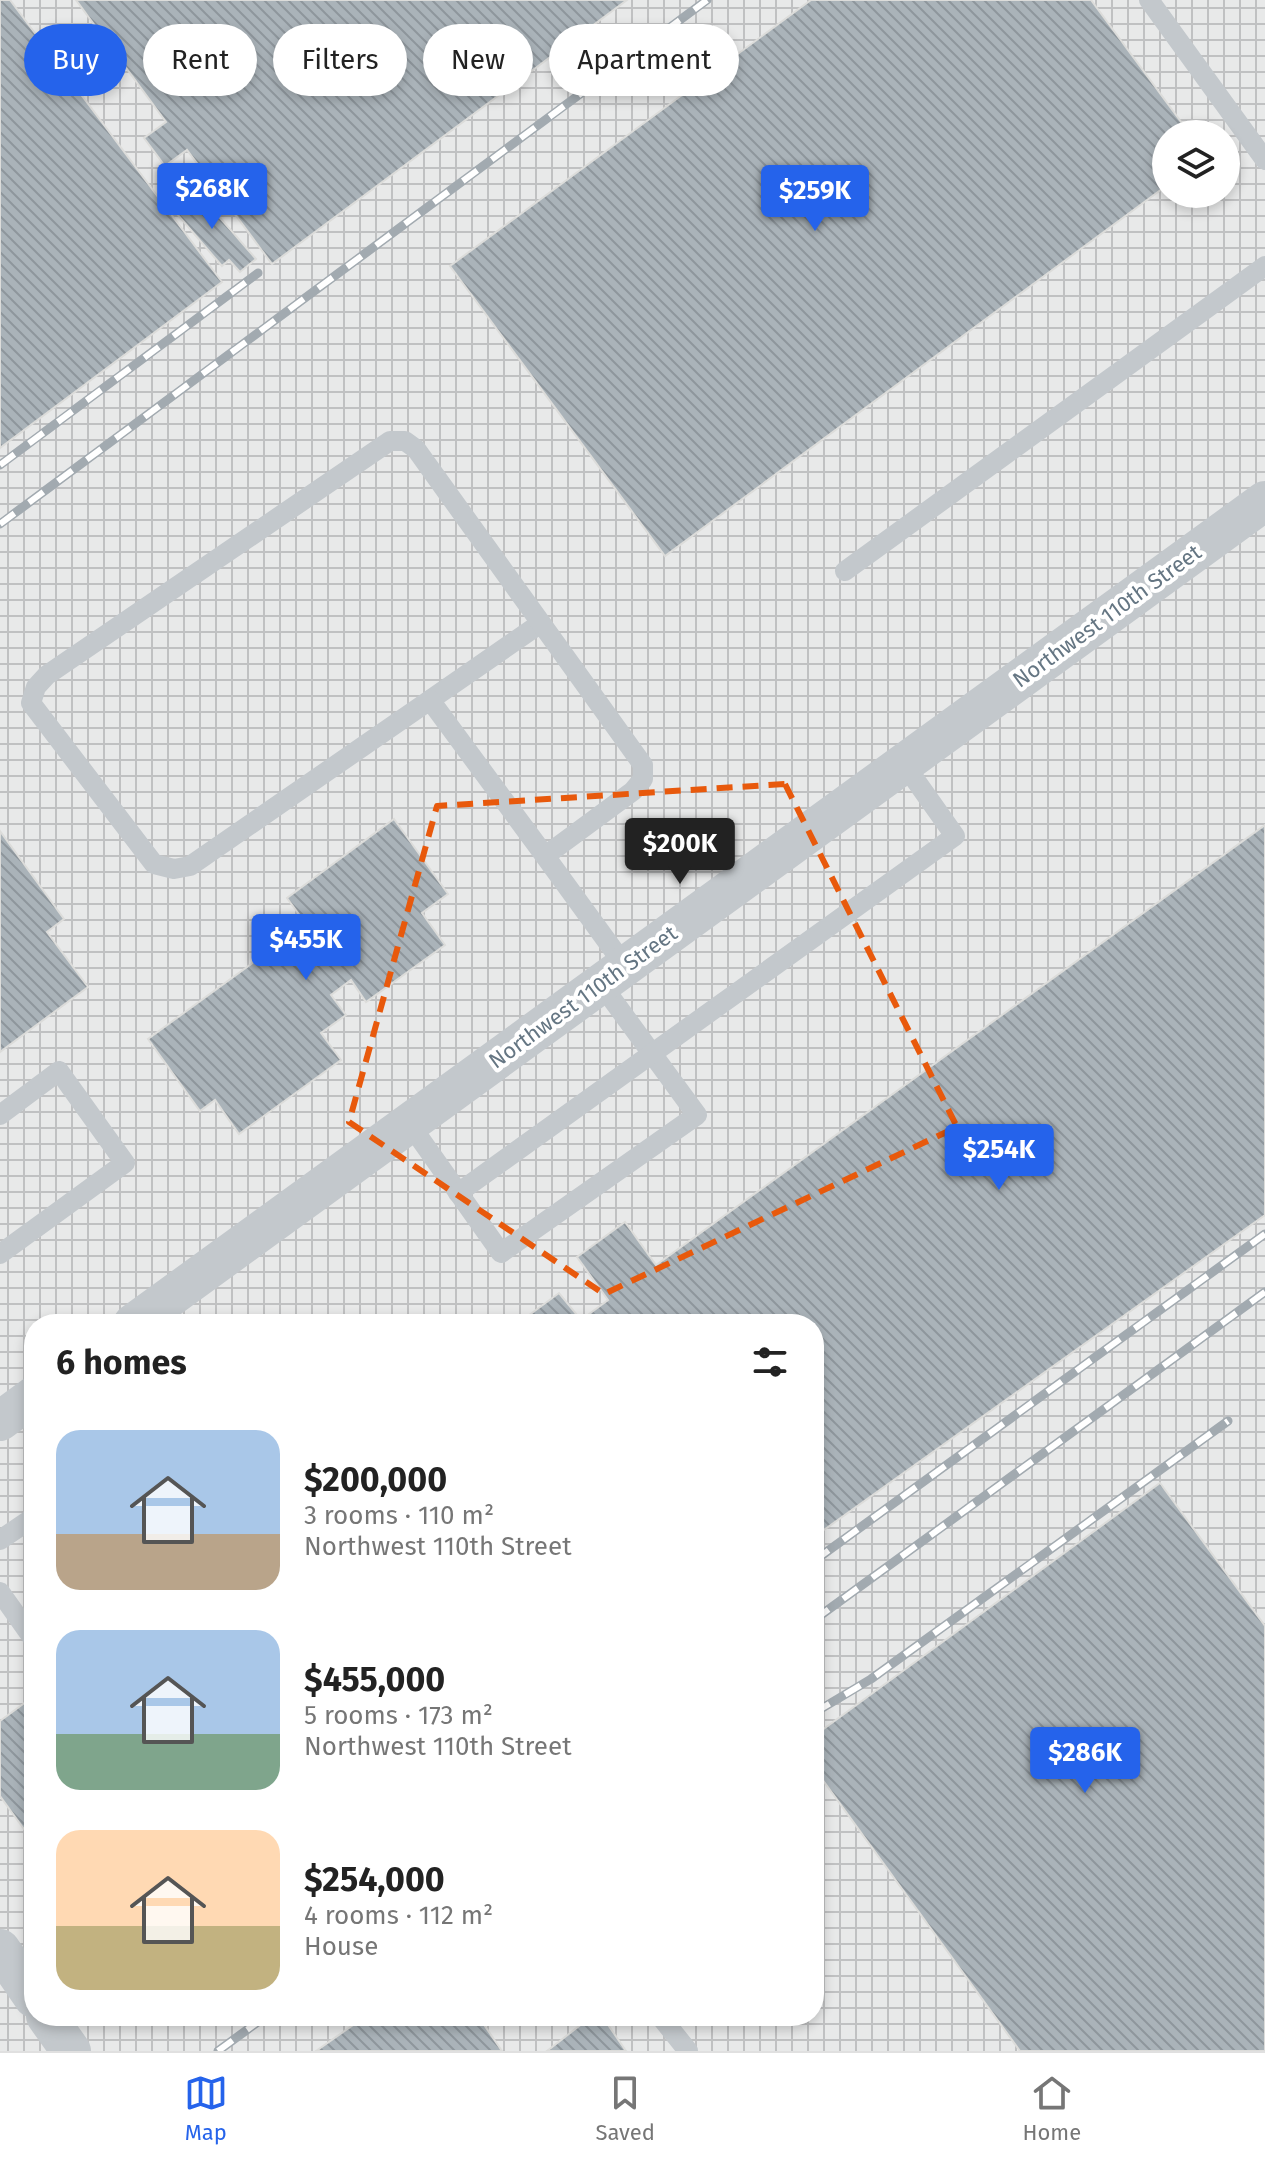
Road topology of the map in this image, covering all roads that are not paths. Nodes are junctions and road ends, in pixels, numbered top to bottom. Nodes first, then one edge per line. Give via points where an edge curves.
1 (1149, 0) edge
2 (1265, 160) edge
3 (1265, 266) edge
4 (1265, 501) edge
5 (845, 571) dead end
6 (541, 623) junction
7 (430, 700) junction
8 (904, 764) junction
9 (545, 856) junction
10 (613, 975) junction
11 (651, 1053) junction
12 (0, 1115) edge
13 (409, 1123) junction
14 (458, 1193) junction
15 (0, 1254) edge
16 (147, 1314) edge
17 (24, 1403) edge
18 (0, 1421) edge
19 (24, 1523) edge
20 (0, 1539) edge
21 (0, 1592) edge
22 (24, 1626) edge
23 (0, 1949) edge
24 (24, 1984) edge
25 (53, 2026) edge
26 (668, 2026) edge
27 (71, 2051) edge
28 (688, 2051) edge

1 - 2 lane
3 - 5 lane
4 - 8 street, Northwest 110th Street
6 - 7 lane
6 - 7 lane via 416,449 405,441 390,441 47,675 31,703 154,864 174,869 190,866
6 - 9 lane via 643,765 643,779 633,791
7 - 9 lane
8 - 10 street, Northwest 110th Street
8 - 11 lane via 955,836
9 - 10 lane
10 - 11 lane
10 - 13 street, Northwest 110th Street
11 - 14 lane
11 - 14 lane via 697,1115 501,1253
12 - 15 lane via 59,1071 125,1163
13 - 14 lane
13 - 16 street, Northwest 110th Street
17 - 18 street
19 - 20 lane
21 - 22 lane
23 - 24 street
25 - 27 street
26 - 28 lane

